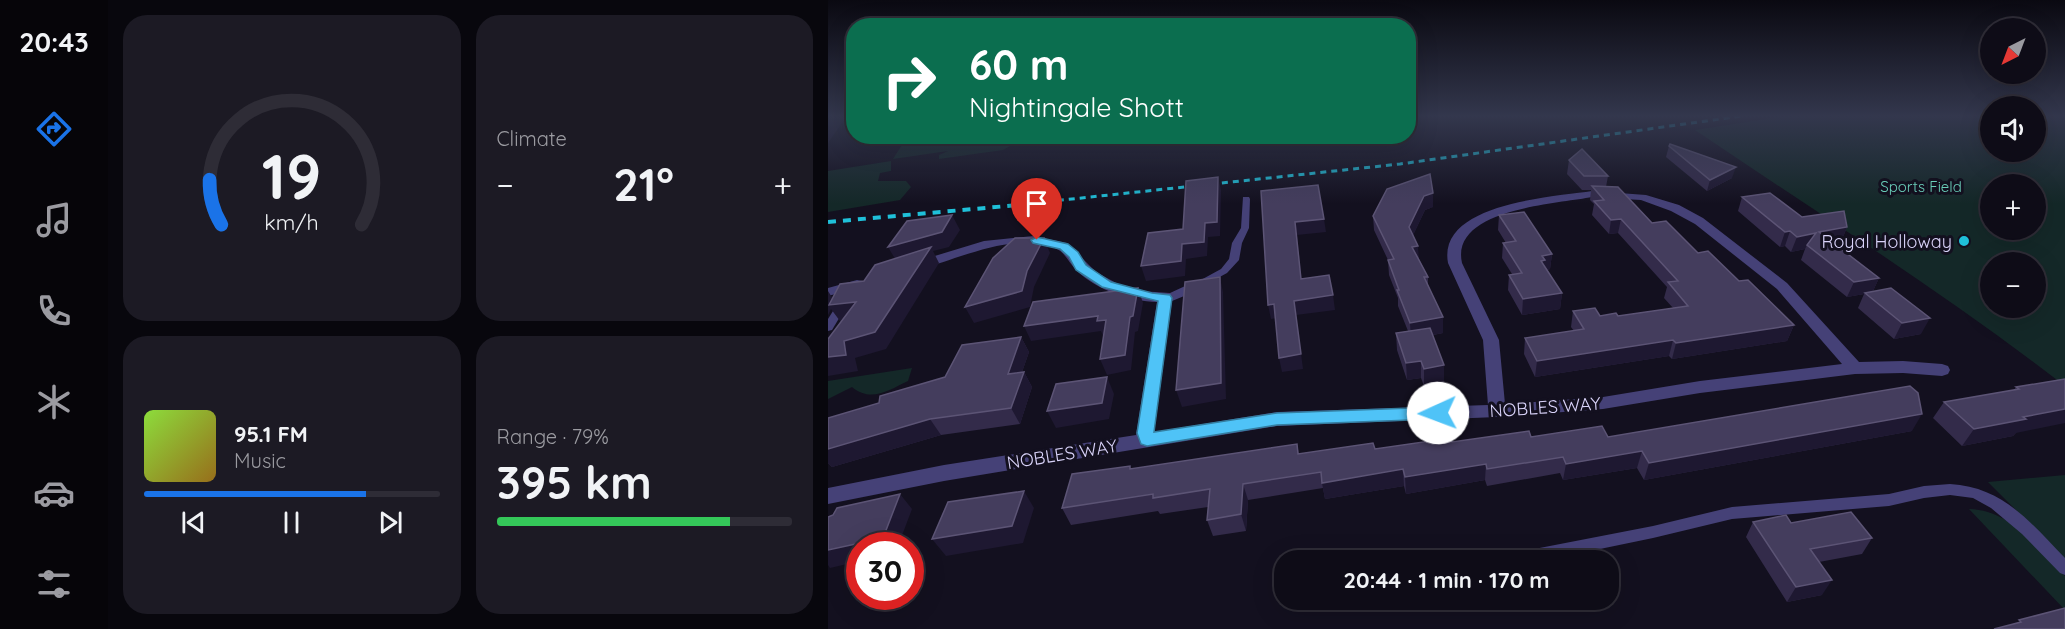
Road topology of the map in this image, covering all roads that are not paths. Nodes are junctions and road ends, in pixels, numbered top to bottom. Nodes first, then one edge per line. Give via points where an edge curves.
1 (1246, 199) dead end
2 (904, 270) edge
3 (872, 280) edge
4 (1202, 284) joint
5 (848, 287) junction
6 (828, 292) edge
7 (1165, 298) junction
8 (828, 328) edge
9 (1855, 368) junction
10 (1942, 370) dead end
11 (1497, 411) junction
12 (1147, 440) junction
13 (828, 496) edge
14 (1563, 550) edge
15 (2065, 568) edge

1 - 4 lane via 1245,228 1234,260
2 - 7 street via 982,246 1025,240 1048,242 1069,250 1081,268 1106,284
3 - 5 street
4 - 7 street
5 - 6 street
5 - 8 lane via 842,307
7 - 12 street
9 - 10 street, NOBLES WAY
9 - 11 street, NOBLES WAY via 1603,403
9 - 11 street via 1782,286 1699,220 1642,197 1592,194 1492,212 1470,225 1456,242 1455,263 1491,340
11 - 12 street, NOBLES WAY via 1277,419
12 - 13 street, NOBLES WAY
14 - 15 lane via 1732,513 1889,500 1957,489 1984,496 2006,511

